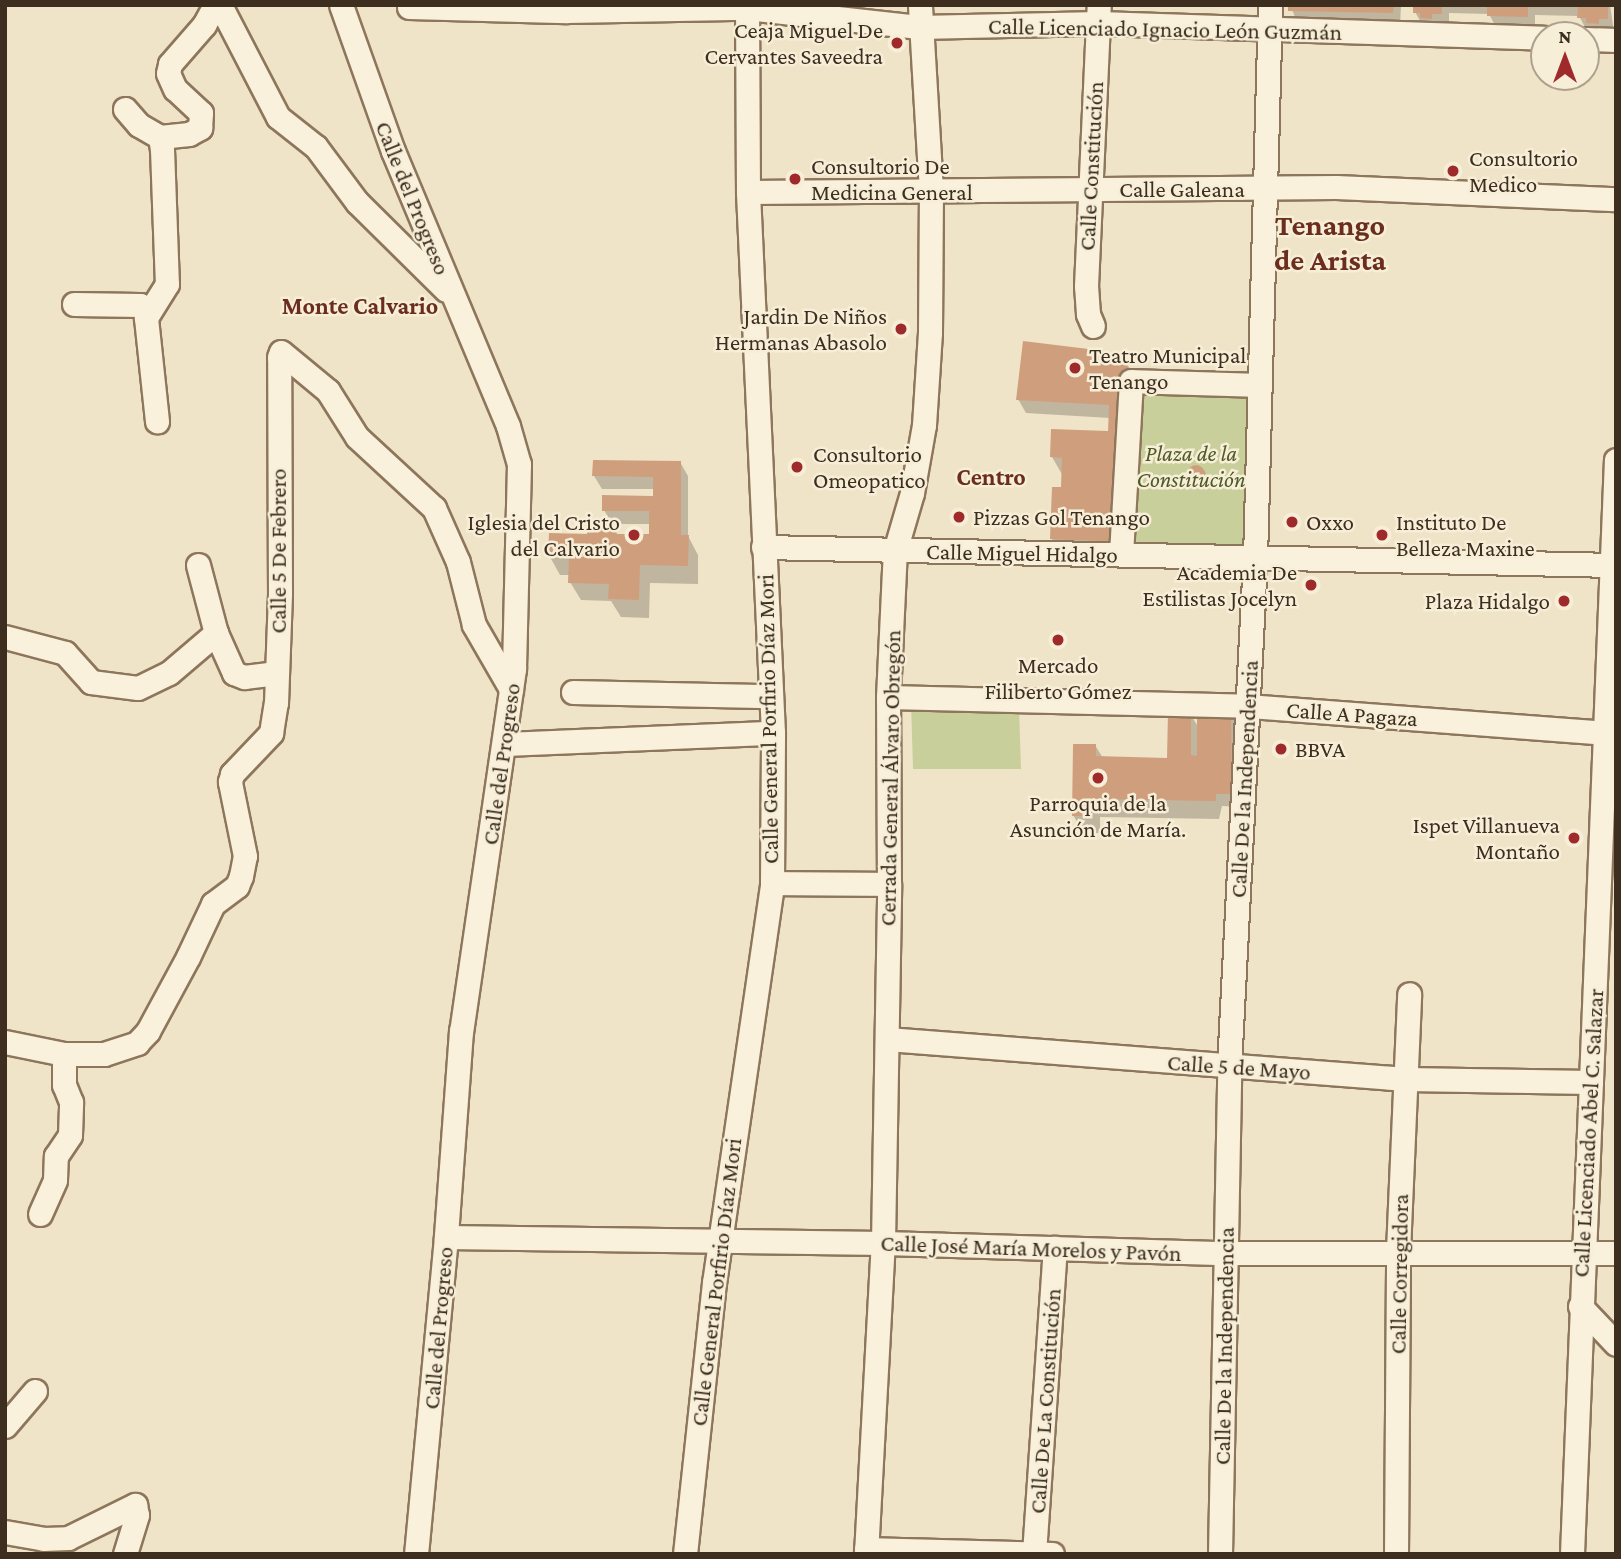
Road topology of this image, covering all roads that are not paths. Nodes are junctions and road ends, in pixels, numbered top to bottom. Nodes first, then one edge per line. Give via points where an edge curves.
1 (217, 5) edge
2 (341, 5) edge
3 (1270, 5) edge
4 (409, 7) dead end
5 (747, 7) edge
6 (567, 8) edge
7 (1099, 14) edge
8 (919, 16) edge
9 (1269, 30) junction
10 (1530, 38) edge
11 (125, 109) dead end
12 (160, 136) junction
13 (1089, 189) junction
14 (1263, 189) junction
15 (930, 191) junction
16 (748, 192) junction
17 (1616, 199) edge
18 (452, 295) junction
19 (74, 304) dead end
20 (148, 311) junction
21 (1093, 326) dead end
22 (1258, 385) junction
23 (157, 421) dead end
24 (1616, 460) edge
25 (763, 547) junction
26 (895, 551) junction
27 (1121, 554) junction
28 (1255, 559) junction
29 (198, 565) dead end
30 (1614, 565) edge
31 (216, 633) junction
32 (5, 637) edge
33 (276, 673) junction
34 (511, 689) junction
35 (573, 692) dead end
36 (771, 696) junction
37 (888, 697) junction
38 (1248, 706) junction
39 (773, 733) junction
40 (1606, 733) junction
41 (505, 744) junction
42 (772, 883) junction
43 (889, 884) junction
44 (1409, 994) dead end
45 (887, 1039) junction
46 (5, 1042) edge
47 (64, 1054) junction
48 (1228, 1067) junction
49 (1406, 1079) junction
50 (1591, 1082) junction
51 (40, 1214) dead end
52 (446, 1237) junction
53 (719, 1241) junction
54 (883, 1243) junction
55 (1055, 1248) junction
56 (1398, 1251) junction
57 (1226, 1253) junction
58 (1616, 1253) edge
59 (1582, 1255) junction
60 (1580, 1306) junction
61 (1616, 1344) edge
62 (35, 1391) dead end
63 (5, 1426) edge
64 (5, 1532) edge
65 (866, 1552) edge
66 (1034, 1553) edge
67 (125, 1554) edge
68 (416, 1554) edge
69 (685, 1554) edge
70 (1052, 1554) edge
71 (1220, 1554) edge
72 (1396, 1554) edge
73 (1572, 1554) edge

1 - 12 street via 167,73 175,89 201,113 200,128 189,134
1 - 18 street via 278,117 316,147 357,202
2 - 18 street, Calle del Progreso via 393,151
3 - 9 street, Calle De la Independencia
4 - 6 street, Calle Licenciado Ignacio León Guzmán
5 - 6 street, Calle Licenciado Ignacio León Guzmán
5 - 8 street, Calle Licenciado Ignacio León Guzmán
5 - 16 street, Calle General Porfirio Díaz Mori
7 - 8 street, Calle Licenciado Ignacio León Guzmán
7 - 9 street, Calle Licenciado Ignacio León Guzmán
7 - 13 street, Calle Constitución
8 - 15 street, Cerrada General Álvaro Obregón
9 - 10 street, Calle Licenciado Ignacio León Guzmán
9 - 14 street, Calle De la Independencia
11 - 12 street via 139,125
12 - 20 street via 167,284
13 - 14 street, Calle Galeana
13 - 15 street, Calle Galeana
13 - 21 street, Calle Constitución via 1086,302
14 - 17 street, Calle Galeana via 1336,187
14 - 22 street, Calle De la Independencia
15 - 16 street, Calle Galeana
15 - 26 street, Cerrada General Álvaro Obregón via 930,332 924,425 912,493
16 - 25 street, Calle General Porfirio Díaz Mori
18 - 34 street, Calle del Progreso via 508,426 519,464 516,653
19 - 20 street via 140,305
20 - 23 street
22 - 27 street via 1131,381
22 - 28 street, Calle De la Independencia
24 - 30 street, Calle Licenciado Abel C. Salazar
25 - 26 street, Calle Miguel Hidalgo
25 - 36 street, Calle General Porfirio Díaz Mori
26 - 27 street, Calle Miguel Hidalgo
26 - 37 street, Cerrada General Álvaro Obregón
27 - 28 street, Calle Miguel Hidalgo
28 - 30 street, Calle Miguel Hidalgo
28 - 38 street, Calle De la Independencia
29 - 31 street
30 - 40 street, Calle Licenciado Abel C. Salazar
31 - 32 street via 169,673 138,688 91,682 65,653
31 - 33 street via 234,673 244,677
33 - 34 street, Calle 5 De Febrero via 281,352 328,391 357,437 434,508 458,562 474,625
33 - 47 street, Calle 5 De Febrero via 271,733 236,768 230,782 245,856 237,886 213,904 138,1043 104,1054
34 - 41 street, Calle del Progreso
35 - 36 street
36 - 39 street, Calle General Porfirio Díaz Mori
37 - 38 street, Calle A Pagaza
37 - 43 street, Cerrada General Álvaro Obregón
38 - 40 street, Calle A Pagaza
38 - 48 street, Calle De la Independencia
39 - 41 street
39 - 42 street, Calle General Porfirio Díaz Mori
40 - 50 street, Calle Licenciado Abel C. Salazar
41 - 52 street, Calle del Progreso via 461,1031
42 - 43 street
42 - 53 street, Calle General Porfirio Díaz Mori
43 - 45 street, Cerrada General Álvaro Obregón
44 - 49 street, Calle Corregidora
45 - 48 street, Calle 5 de Mayo
45 - 54 street, Cerrada General Álvaro Obregón
46 - 47 street
47 - 51 street via 70,1135 56,1156 55,1180
48 - 49 street, Calle 5 de Mayo
48 - 57 street, Calle De la Independencia
49 - 50 street, Calle 5 de Mayo
49 - 56 street, Calle Corregidora
50 - 59 street, Calle Licenciado Abel C. Salazar
52 - 53 street, Calle José María Morelos y Pavón
52 - 68 street, Calle del Progreso
53 - 54 street, Calle José María Morelos y Pavón
53 - 69 street, Calle General Porfirio Díaz Mori
54 - 55 street, Calle José María Morelos y Pavón
54 - 65 street, Cerrada General Álvaro Obregón
55 - 57 street, Calle José María Morelos y Pavón
55 - 66 street, Calle De La Constitución
56 - 57 street, Calle José María Morelos y Pavón
56 - 59 street, Calle José María Morelos y Pavón
56 - 72 street, Calle Corregidora
57 - 71 street, Calle De la Independencia
58 - 59 street, Calle José María Morelos y Pavón
59 - 60 street, Calle Licenciado Abel C. Salazar
60 - 61 street
60 - 73 street, Calle Licenciado Abel C. Salazar
62 - 63 street
64 - 67 street via 68,1538 135,1505 137,1515
65 - 66 street
66 - 70 street

